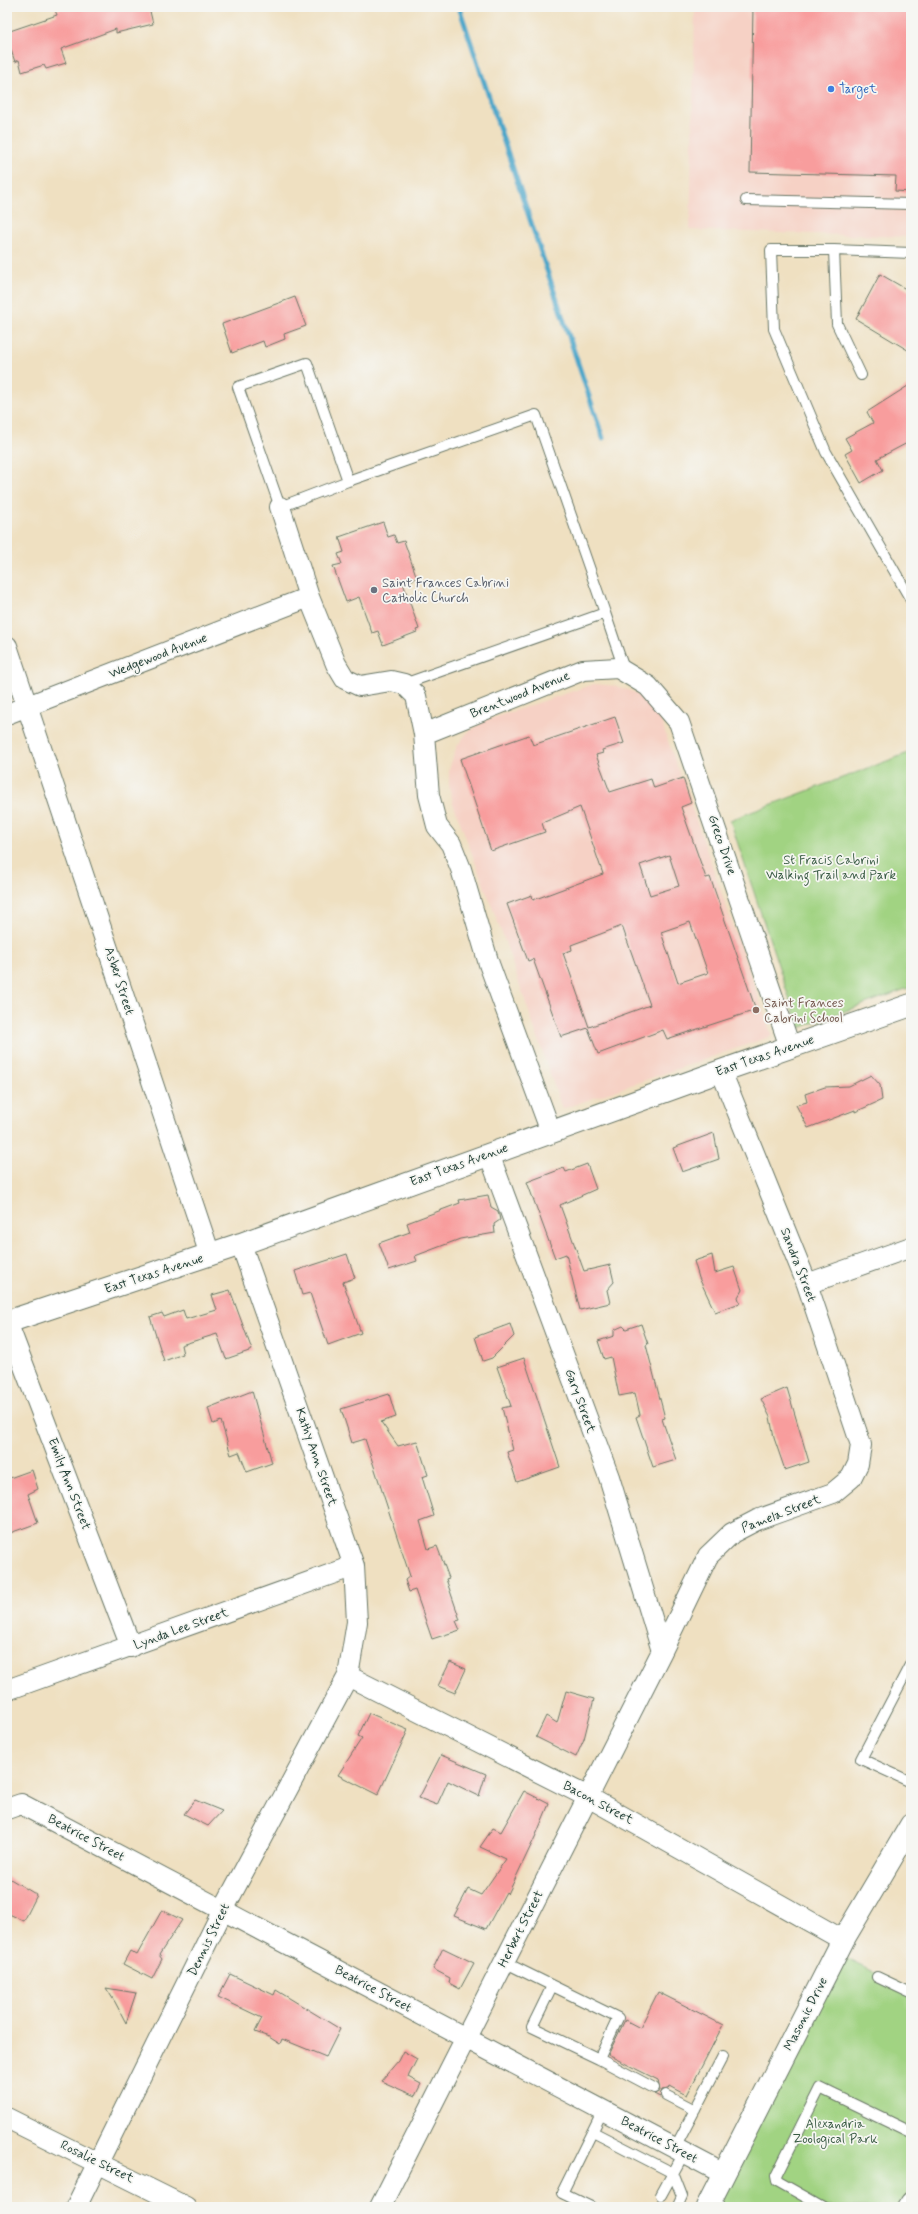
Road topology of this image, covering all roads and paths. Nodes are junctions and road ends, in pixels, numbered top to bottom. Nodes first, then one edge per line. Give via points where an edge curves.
1 (746, 200) dead end
2 (911, 204) edge
3 (834, 250) junction
4 (911, 254) edge
5 (861, 375) dead end
6 (348, 481) junction
7 (280, 507) junction
8 (309, 597) junction
9 (911, 600) edge
10 (605, 613) junction
11 (7, 646) edge
12 (622, 671) junction
13 (404, 684) junction
14 (28, 706) junction
15 (7, 714) edge
16 (424, 734) junction
17 (911, 1005) edge
18 (790, 1047) junction
19 (721, 1071) junction
20 (551, 1132) junction
21 (489, 1154) junction
22 (241, 1244) junction
23 (911, 1247) edge
24 (210, 1255) junction
25 (807, 1284) junction
26 (7, 1322) edge
27 (858, 1464) joint
28 (354, 1566) junction
29 (131, 1647) junction
30 (662, 1651) junction
31 (911, 1662) edge
32 (348, 1676) junction
33 (7, 1690) edge
34 (911, 1782) edge
35 (588, 1797) junction
36 (14, 1807) edge
37 (911, 1824) edge
38 (223, 1910) junction
39 (843, 1940) junction
40 (504, 1962) junction
41 (877, 1977) dead end
42 (552, 1986) junction
43 (911, 1993) edge
44 (466, 2037) junction
45 (723, 2056) dead end
46 (599, 2059) junction
47 (654, 2088) dead end
48 (666, 2095) dead end
49 (603, 2110) junction
50 (695, 2110) junction
51 (7, 2118) edge
52 (593, 2132) junction
53 (911, 2132) edge
54 (680, 2151) junction
55 (99, 2163) junction
56 (673, 2173) junction
57 (724, 2174) junction
58 (661, 2195) dead end
59 (911, 2201) edge
60 (76, 2207) edge
61 (186, 2207) edge
62 (380, 2207) edge
63 (591, 2207) edge
64 (677, 2207) edge
65 (707, 2207) edge
66 (823, 2207) edge
67 (907, 2207) edge

1 - 2 lane
3 - 4 lane
3 - 5 lane via 837,324
3 - 9 lane via 771,250 774,329 826,452
6 - 7 lane
6 - 7 lane via 307,363 238,387
6 - 10 lane via 536,415
7 - 8 street
8 - 13 street via 336,664 345,679 360,686 391,682
8 - 14 street, Wedgewood Avenue
10 - 12 lane
10 - 13 lane
11 - 14 street, Asber Street
12 - 16 street, Brentwood Avenue via 583,670
12 - 18 street, Greco Drive via 648,686 679,722
13 - 16 street via 416,696
14 - 15 street, Wedgewood Avenue
14 - 24 street, Asber Street
16 - 20 street via 429,796 437,826 451,844 461,869 489,964
17 - 18 street, East Texas Avenue
18 - 19 street, East Texas Avenue
19 - 20 street, East Texas Avenue
19 - 25 street, Sandra Street
20 - 21 street, East Texas Avenue
21 - 22 street, East Texas Avenue
21 - 30 street, Gary Street via 609,1477
22 - 24 street, East Texas Avenue
22 - 28 street, Kathy Ann Street
23 - 25 street
24 - 26 street, East Texas Avenue
25 - 27 street, Sandra Street via 861,1445
26 - 29 street, Emily Ann Street
27 - 30 street, Pamela Street via 851,1478 833,1493 758,1520 732,1533 713,1551 708,1556
28 - 29 street, Lynda Lee Street
28 - 32 street, Kathy Ann Street via 357,1622
29 - 33 street, Lynda Lee Street
30 - 35 street, Herbert Street
31 - 34 lane via 861,1759
32 - 35 street, Bacon Street
32 - 38 street, Dennis Street
35 - 39 street, Bacon Street
35 - 40 street, Herbert Street
36 - 38 street, Beatrice Street
37 - 39 street, Masonic Drive
38 - 44 street, Beatrice Street
38 - 55 street, Dennis Street
39 - 57 street, Masonic Drive
40 - 42 lane
40 - 44 street, Herbert Street
41 - 43 lane
42 - 46 lane via 618,2018
42 - 46 lane via 532,2027
44 - 49 street, Beatrice Street
44 - 62 street, Herbert Street
45 - 50 lane
46 - 47 lane
48 - 50 lane
49 - 52 lane
49 - 54 street, Beatrice Street
50 - 54 lane
51 - 55 street, Rosalie Street
52 - 56 lane
52 - 63 lane via 562,2193
53 - 66 lane via 820,2088 776,2176 777,2182
54 - 56 lane
54 - 57 street, Beatrice Street
55 - 60 street, Dennis Street
55 - 61 street, Rosalie Street
56 - 58 lane
56 - 64 lane via 682,2196
57 - 65 street, Masonic Drive
59 - 67 street

